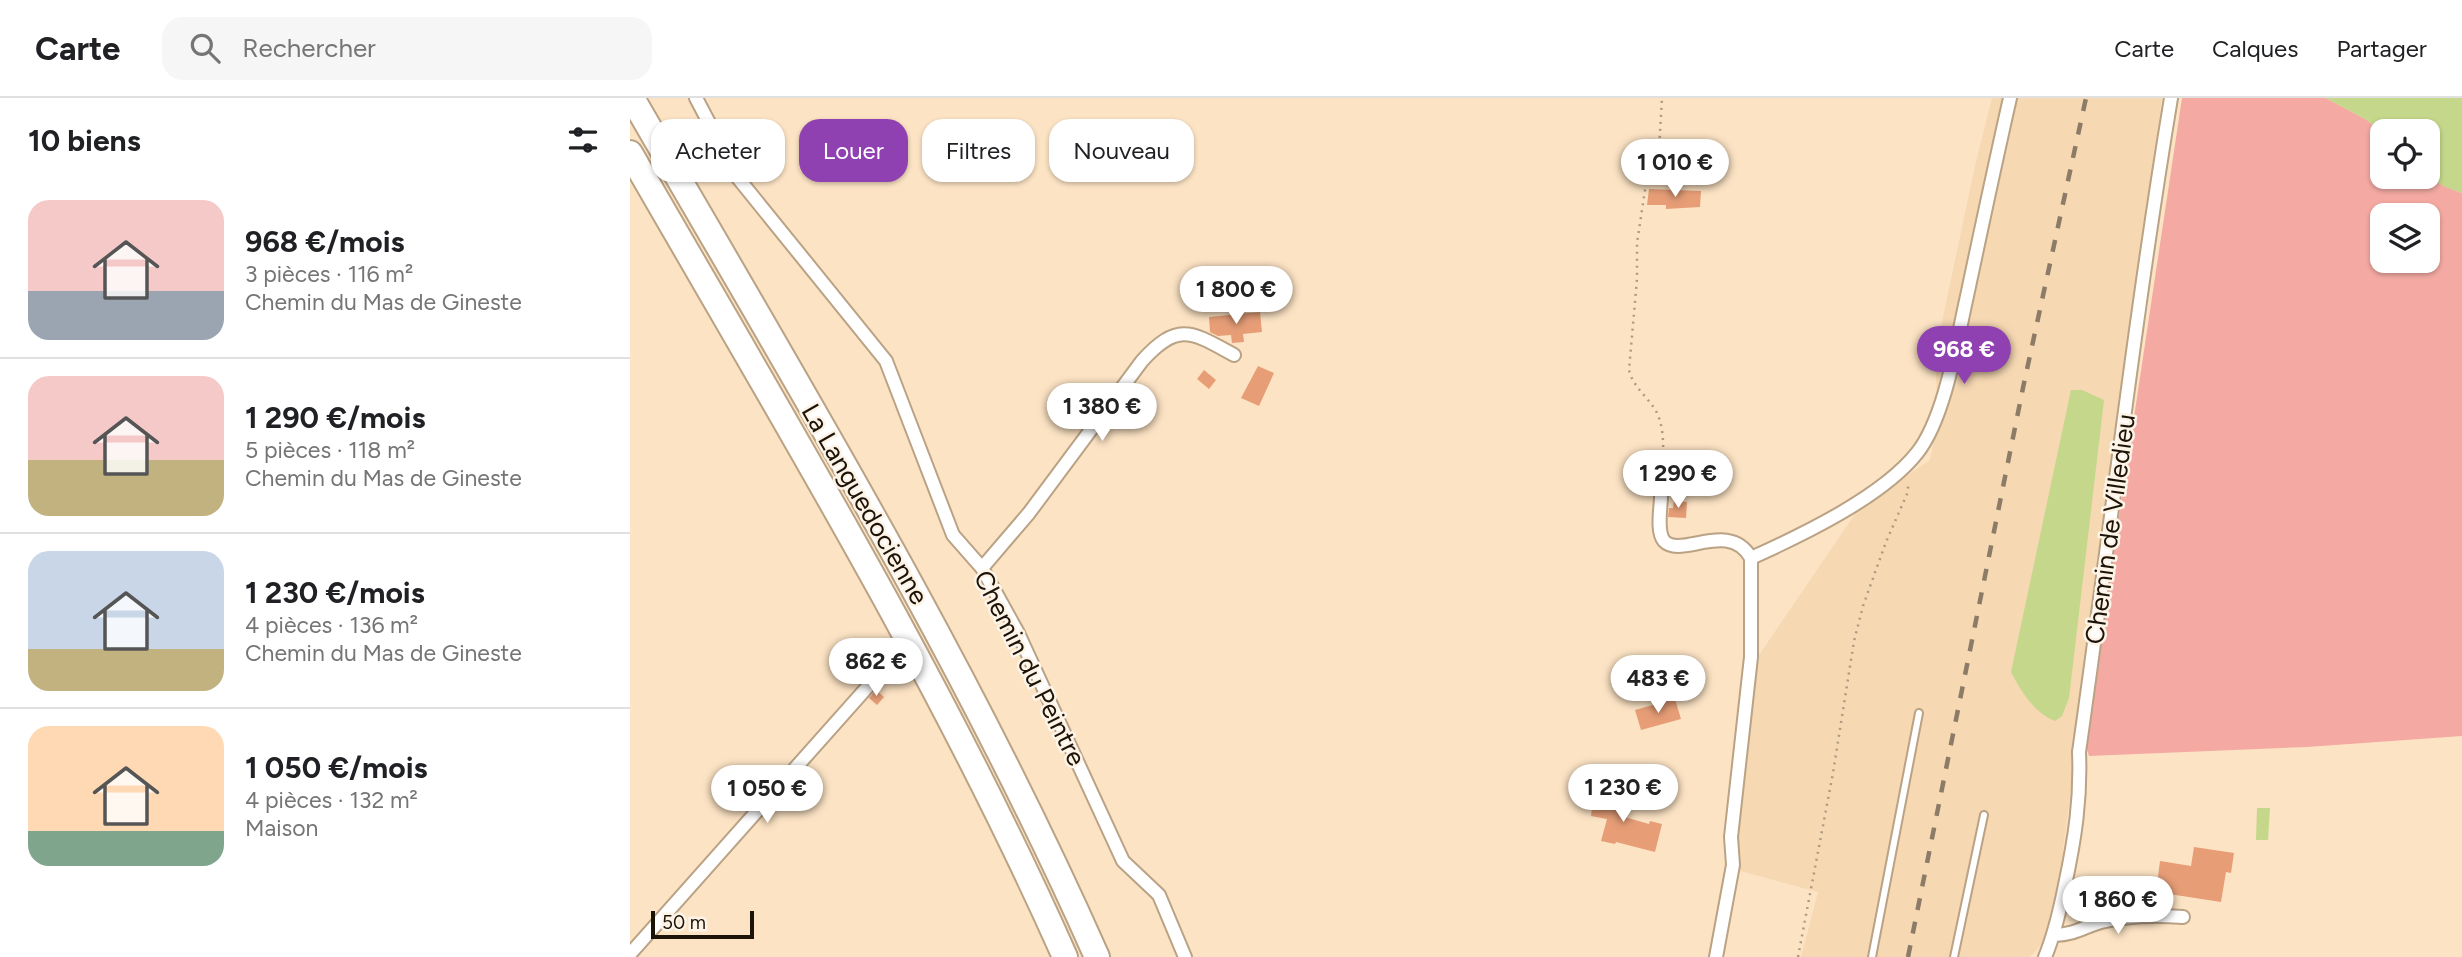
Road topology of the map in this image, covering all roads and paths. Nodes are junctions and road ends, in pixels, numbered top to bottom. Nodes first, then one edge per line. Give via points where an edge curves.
1 (632, 98) edge
2 (696, 98) edge
3 (1662, 98) edge
4 (2010, 98) edge
5 (2171, 98) edge
6 (630, 153) edge
7 (1234, 355) dead end
8 (1902, 468) junction
9 (1661, 496) joint
10 (1751, 558) junction
11 (982, 568) junction
12 (879, 674) dead end
13 (1919, 713) dead end
14 (1984, 814) dead end
15 (2183, 917) dead end
16 (2055, 934) junction
17 (630, 954) edge
18 (1064, 957) edge
19 (1097, 957) edge
20 (1185, 957) edge
21 (1716, 957) edge
22 (1798, 957) edge
23 (1872, 957) edge
24 (1954, 957) edge
25 (2045, 957) edge

1 - 19 highway, La Languedocienne via 954,661
2 - 11 street, Chemin du Peintre via 738,178 886,361 953,535
3 - 9 path via 1659,149 1638,233 1629,370 1661,426
4 - 8 street via 1948,382 1927,436
5 - 16 street, Chemin de Villedieu via 2148,236 2080,752 2077,829
6 - 18 highway, La Languedocienne via 915,651
7 - 11 street via 1185,332 1158,343 1030,513
8 - 10 street via 1886,483 1801,536
8 - 22 path via 1909,484 1907,494 1854,641
9 - 10 street via 1664,541 1673,545 1734,541
10 - 21 street via 1752,657 1731,837 1733,865
11 - 20 street, Chemin du Peintre via 1018,633 1123,861 1158,895
12 - 17 street
13 - 23 lane
14 - 24 lane
15 - 16 street via 2141,914 2099,922 2073,934
16 - 25 street, Chemin de Villedieu

